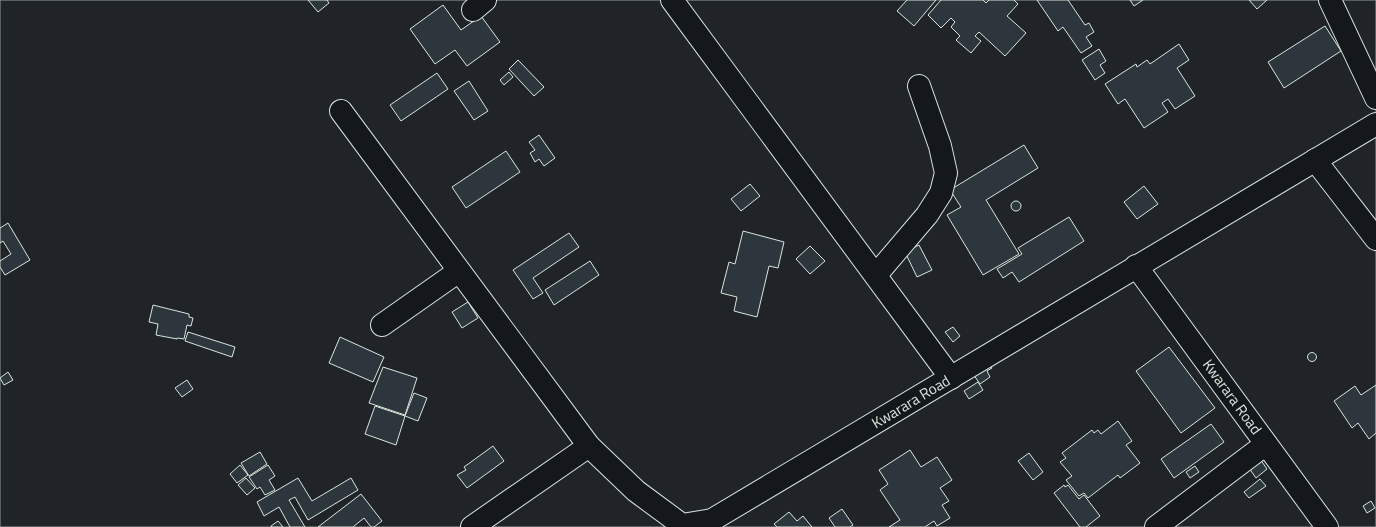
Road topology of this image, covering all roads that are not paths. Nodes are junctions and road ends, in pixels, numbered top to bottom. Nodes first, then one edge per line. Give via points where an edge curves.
1 (672, 0) edge
2 (1330, 0) edge
3 (919, 86) dead end
4 (1376, 98) edge
5 (341, 112) dead end
6 (1376, 124) edge
7 (1315, 160) junction
8 (1376, 239) edge
9 (1136, 266) junction
10 (459, 271) junction
11 (876, 275) junction
12 (382, 325) dead end
13 (951, 378) junction
14 (1266, 444) junction
15 (589, 446) junction
16 (472, 527) edge
17 (1156, 527) edge
18 (1327, 527) edge

1 - 11 street
2 - 4 street
3 - 11 street via 940,146 946,173 941,193 927,215
5 - 10 street
6 - 7 street, Kwarara Road
7 - 8 street
7 - 9 street, Kwarara Road
9 - 13 street, Kwarara Road
9 - 14 street, Kwarara Road
10 - 12 street
10 - 15 street
11 - 13 street
13 - 15 street, Kwarara Road via 712,520 682,525 636,491
14 - 17 street
14 - 18 street, Kwarara Road
15 - 16 street

